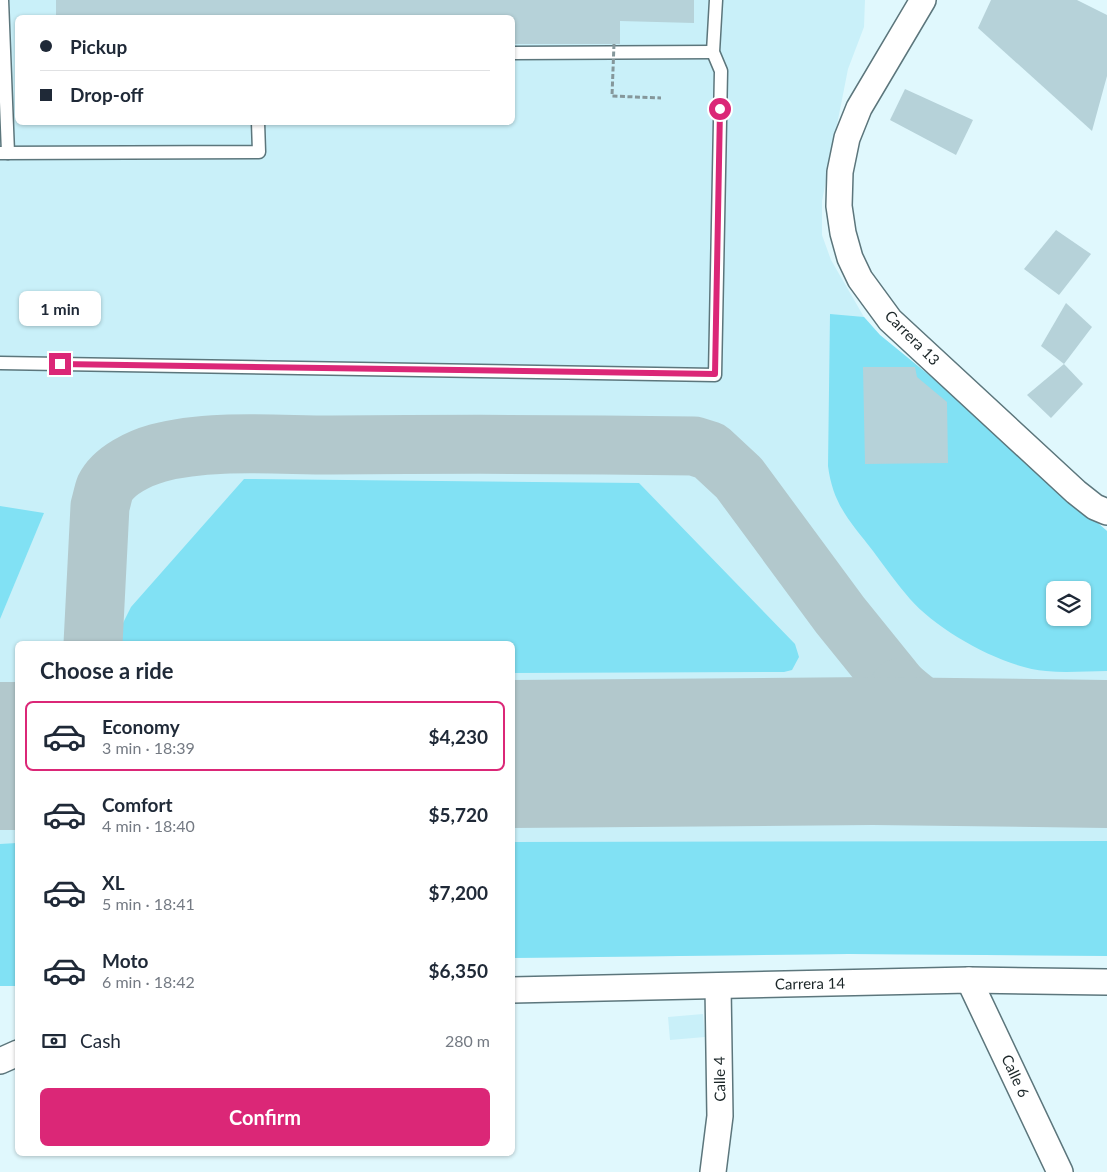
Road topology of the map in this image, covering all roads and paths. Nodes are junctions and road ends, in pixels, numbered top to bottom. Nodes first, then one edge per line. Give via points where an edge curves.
1 (2, 0) edge
2 (716, 0) edge
3 (923, 0) edge
4 (614, 44) dead end
5 (713, 52) junction
6 (515, 53) edge
7 (661, 98) dead end
8 (258, 125) edge
9 (4, 153) edge
10 (0, 362) edge
11 (1107, 512) edge
12 (969, 980) junction
13 (1107, 982) edge
14 (718, 986) junction
15 (515, 990) edge
16 (15, 1054) edge
17 (0, 1061) edge
18 (713, 1172) edge
19 (1060, 1172) edge

1 - 9 lane
2 - 5 lane
3 - 11 street, Carrera 13 via 859,108 847,138 840,172 839,206 850,258 860,279 890,320 1076,492
4 - 7 path, bridge via 612,96
5 - 6 lane
5 - 10 lane via 721,71 715,374
8 - 9 lane via 258,152
12 - 13 street, Carrera 14
12 - 14 street, Carrera 14
12 - 19 street, Calle 6
14 - 15 street, Carrera 14
14 - 18 street, Calle 4 via 720,1116
16 - 17 street

